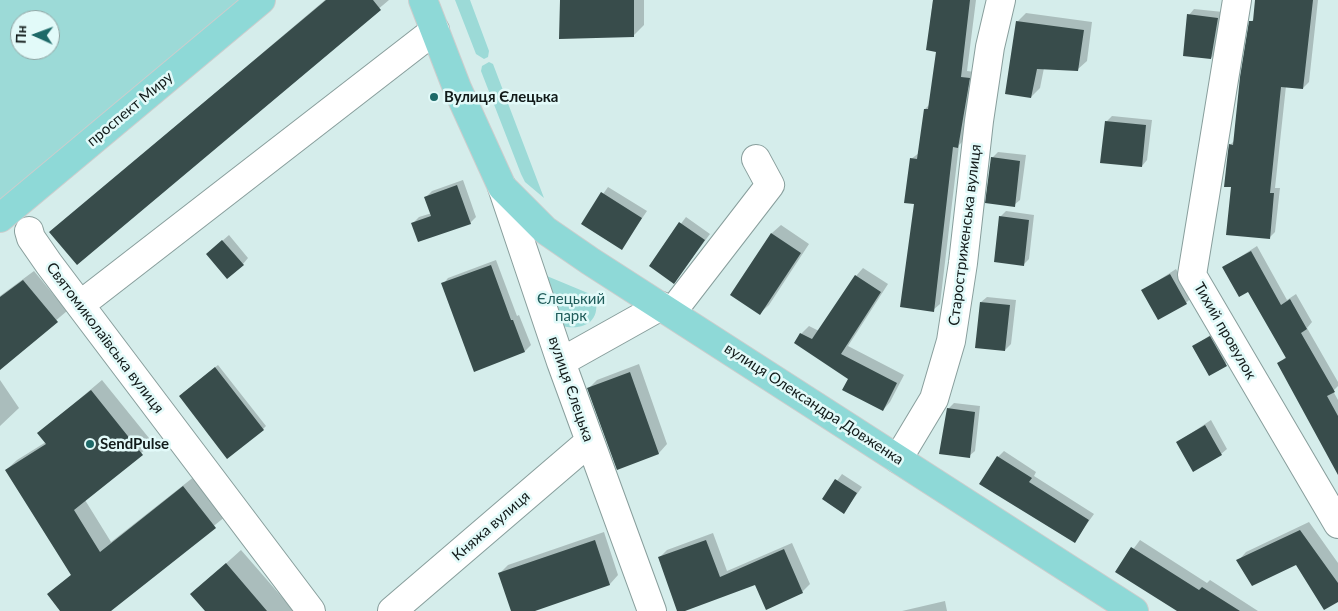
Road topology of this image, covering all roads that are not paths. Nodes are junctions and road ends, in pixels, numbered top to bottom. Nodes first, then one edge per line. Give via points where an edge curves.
1 (261, 0) edge
2 (424, 0) edge
3 (1001, 0) edge
4 (1238, 0) edge
5 (435, 30) junction
6 (756, 159) dead end
7 (502, 188) junction
8 (0, 218) edge
9 (29, 231) dead end
10 (80, 305) junction
11 (667, 309) junction
12 (560, 362) junction
13 (589, 442) junction
14 (898, 459) junction
15 (1338, 524) edge
16 (311, 611) edge
17 (392, 611) edge
18 (652, 611) edge
19 (1134, 611) edge

1 - 8 main road, проспект Миру
2 - 5 main road, вулиця Єлецька
3 - 14 street, Старостриженська вулиця via 979,121 951,341 934,399
4 - 15 street, Тихий провулок via 1192,275
5 - 7 main road, вулиця Єлецька
5 - 10 street
6 - 11 street via 770,186
7 - 11 main road, вулиця Олександра Довженка via 546,230
7 - 12 street, вулиця Єлецька
9 - 10 street, Святомиколаївська вулиця
10 - 16 street, Святомиколаївська вулиця
11 - 12 street
11 - 14 main road, вулиця Олександра Довженка
12 - 13 street, вулиця Єлецька
13 - 17 street, Княжа вулиця
13 - 18 street, вулиця Єлецька
14 - 19 main road, вулиця Олександра Довженка

